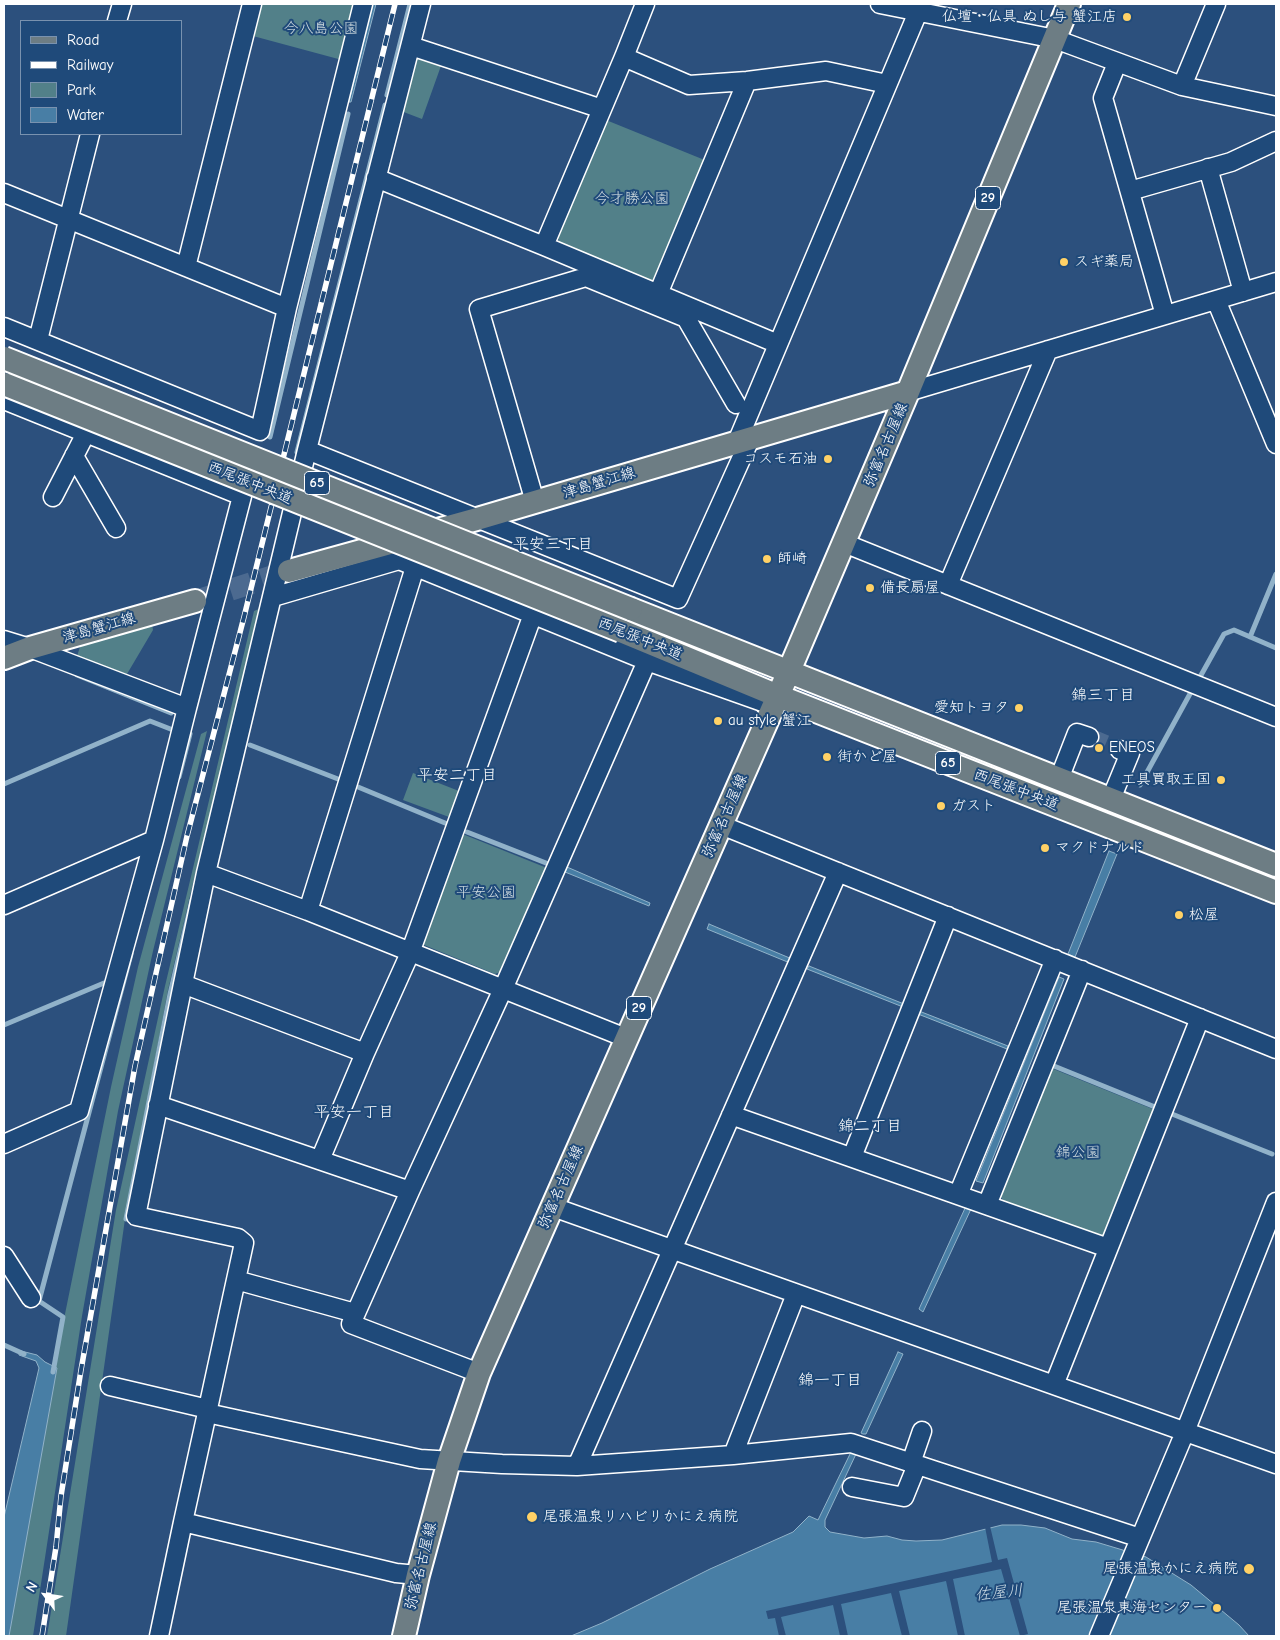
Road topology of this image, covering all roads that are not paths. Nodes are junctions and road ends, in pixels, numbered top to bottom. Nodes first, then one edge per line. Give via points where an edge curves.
1 (122, 4) edge
2 (252, 4) edge
3 (363, 4) edge
4 (421, 4) edge
5 (645, 4) edge
6 (880, 4) edge
7 (1069, 4) edge
8 (1216, 4) edge
9 (918, 12) junction
10 (118, 20) edge
11 (1055, 39) junction
12 (411, 46) junction
13 (624, 58) junction
14 (1117, 63) junction
15 (747, 82) junction
16 (887, 84) junction
17 (1182, 86) junction
18 (1276, 106) edge
19 (602, 110) junction
20 (90, 135) edge
21 (1276, 141) edge
22 (1208, 168) junction
23 (376, 178) junction
24 (1130, 191) junction
25 (4, 193) edge
26 (69, 220) junction
27 (544, 246) junction
28 (186, 267) junction
29 (1276, 282) edge
30 (1243, 292) junction
31 (658, 294) junction
32 (1216, 300) junction
33 (287, 308) junction
34 (1165, 315) junction
35 (4, 327) edge
36 (38, 340) junction
37 (778, 344) junction
38 (1048, 350) junction
39 (4, 358) edge
40 (4, 384) edge
41 (908, 392) junction
42 (4, 400) edge
43 (736, 404) dead end
44 (86, 433) junction
45 (744, 439) junction
46 (1276, 444) edge
47 (307, 450) junction
48 (74, 456) junction
49 (53, 497) dead end
50 (535, 502) junction
51 (477, 519) junction
52 (116, 528) dead end
53 (844, 544) junction
54 (415, 567) junction
55 (289, 571) tunnel mouth
56 (948, 585) junction
57 (272, 597) junction
58 (195, 601) tunnel mouth
59 (533, 614) junction
60 (4, 640) edge
61 (30, 648) junction
62 (4, 658) edge
63 (647, 661) junction
64 (789, 671) junction
65 (776, 701) junction
66 (186, 708) junction
67 (1276, 717) edge
68 (1089, 737) tunnel mouth
69 (1120, 750) dead end
70 (1059, 779) junction
71 (1111, 800) junction
72 (721, 825) junction
73 (154, 840) junction
74 (1276, 865) edge
75 (838, 872) junction
76 (206, 873) junction
77 (1276, 892) edge
78 (4, 905) edge
79 (308, 911) junction
80 (948, 916) junction
81 (410, 953) junction
82 (1054, 959) junction
83 (1082, 970) junction
84 (182, 984) junction
85 (503, 988) junction
86 (1200, 1018) junction
87 (626, 1038) junction
88 (1276, 1048) edge
89 (365, 1053) junction
90 (158, 1106) junction
91 (731, 1115) junction
92 (4, 1144) edge
93 (852, 1158) junction
94 (320, 1160) junction
95 (410, 1191) junction
96 (958, 1195) junction
97 (1276, 1202) edge
98 (987, 1205) junction
99 (553, 1207) junction
100 (1108, 1248) junction
101 (672, 1250) junction
102 (4, 1256) edge
103 (236, 1280) junction
104 (796, 1294) junction
105 (31, 1298) dead end
106 (355, 1313) junction
107 (479, 1373) junction
108 (1054, 1385) junction
109 (110, 1386) dead end
110 (208, 1411) junction
111 (922, 1431) dead end
112 (1185, 1432) junction
113 (732, 1455) junction
114 (449, 1461) junction
115 (914, 1464) junction
116 (1276, 1464) edge
117 (577, 1466) junction
118 (852, 1486) dead end
119 (183, 1522) junction
120 (1139, 1541) junction
121 (418, 1575) junction
122 (160, 1636) edge
123 (404, 1636) edge
124 (1099, 1636) edge

1 - 10 street
2 - 28 street
3 - 33 street
4 - 12 street
5 - 13 street
6 - 9 street
7 - 11 main road, 弥富名古屋線 / 29
8 - 17 street
9 - 11 street
9 - 16 street
11 - 14 street
11 - 41 main road, 弥富名古屋線 / 29
12 - 19 street
12 - 23 street
13 - 15 street via 688,85
13 - 19 street
14 - 17 street
14 - 24 street via 1103,98
15 - 16 street via 826,71
15 - 31 street
16 - 37 street
17 - 18 street
19 - 27 street
20 - 26 street
21 - 22 street via 1231,162
22 - 24 street
22 - 30 street
23 - 27 street
23 - 47 street
24 - 34 street
25 - 26 street
26 - 28 street
26 - 36 street
27 - 31 street
28 - 33 street
29 - 30 street
30 - 32 street
31 - 37 street
32 - 34 street
32 - 46 street
33 - 36 street via 260,431
34 - 38 street
35 - 36 street
37 - 45 street
38 - 41 street
38 - 56 street
39 - 64 main road, 西尾張中央道 / 65, bridge
40 - 65 main road, 西尾張中央道 / 65, bridge via 622,631
41 - 45 main road, 津島蟹江線
41 - 53 main road, 弥富名古屋線 / 29
42 - 44 street
43 - 50 street via 686,318 586,277 479,309
44 - 48 street
44 - 66 street via 242,496
45 - 50 main road, 津島蟹江線
45 - 51 street via 678,599
47 - 51 street
47 - 57 street
48 - 49 street
48 - 52 street
50 - 51 main road, 津島蟹江線
51 - 55 main road, 津島蟹江線
53 - 56 street
53 - 64 main road, 弥富名古屋線 / 29
54 - 57 street via 399,560
54 - 59 street
54 - 79 street
56 - 67 street
57 - 76 street
58 - 61 main road, 津島蟹江線
59 - 63 street
59 - 81 street
60 - 61 street
61 - 62 main road, 津島蟹江線
61 - 66 street
63 - 65 street
63 - 85 street
64 - 65 main road, 弥富名古屋線 / 29
64 - 70 main road, 西尾張中央道 / 65
65 - 72 main road, 弥富名古屋線 / 29
65 - 77 main road, 西尾張中央道 / 65
66 - 73 street
68 - 70 street via 1077,732
69 - 71 street via 1130,753
70 - 71 main road, 西尾張中央道 / 65
71 - 74 main road, 西尾張中央道 / 65
72 - 75 street
72 - 87 main road, 弥富名古屋線 / 29
73 - 78 street
73 - 92 street via 79,1111
75 - 80 street
75 - 91 street
76 - 79 street
76 - 84 street
79 - 81 street
80 - 82 street
80 - 93 street
81 - 85 street
81 - 89 street
82 - 83 street
82 - 96 street
83 - 86 street
83 - 98 street
84 - 89 street
84 - 90 street
85 - 87 street
85 - 95 street
86 - 88 street
86 - 100 street
87 - 99 main road, 弥富名古屋線 / 29
89 - 94 street
90 - 94 street
90 - 103 street via 136,1216 238,1238 244,1243
91 - 93 street
91 - 101 street
93 - 96 street
94 - 95 street
95 - 106 street
96 - 98 street
97 - 112 street
98 - 100 street
99 - 101 street
99 - 107 main road, 弥富名古屋線 / 29
100 - 108 street
101 - 104 street
101 - 117 street
102 - 105 street
103 - 106 street
103 - 110 street
104 - 108 street
104 - 113 street
106 - 107 street via 351,1324
107 - 114 main road, 弥富名古屋線 / 29
108 - 112 street
109 - 110 street
110 - 114 street via 420,1459
110 - 119 street
111 - 115 street
112 - 116 street
112 - 120 street
113 - 115 street via 851,1443
113 - 117 street
114 - 117 street
114 - 121 main road, 弥富名古屋線 / 29
115 - 118 street via 904,1497
115 - 120 street
119 - 121 street via 396,1573
119 - 122 street
120 - 124 street
121 - 123 main road, 弥富名古屋線 / 29

